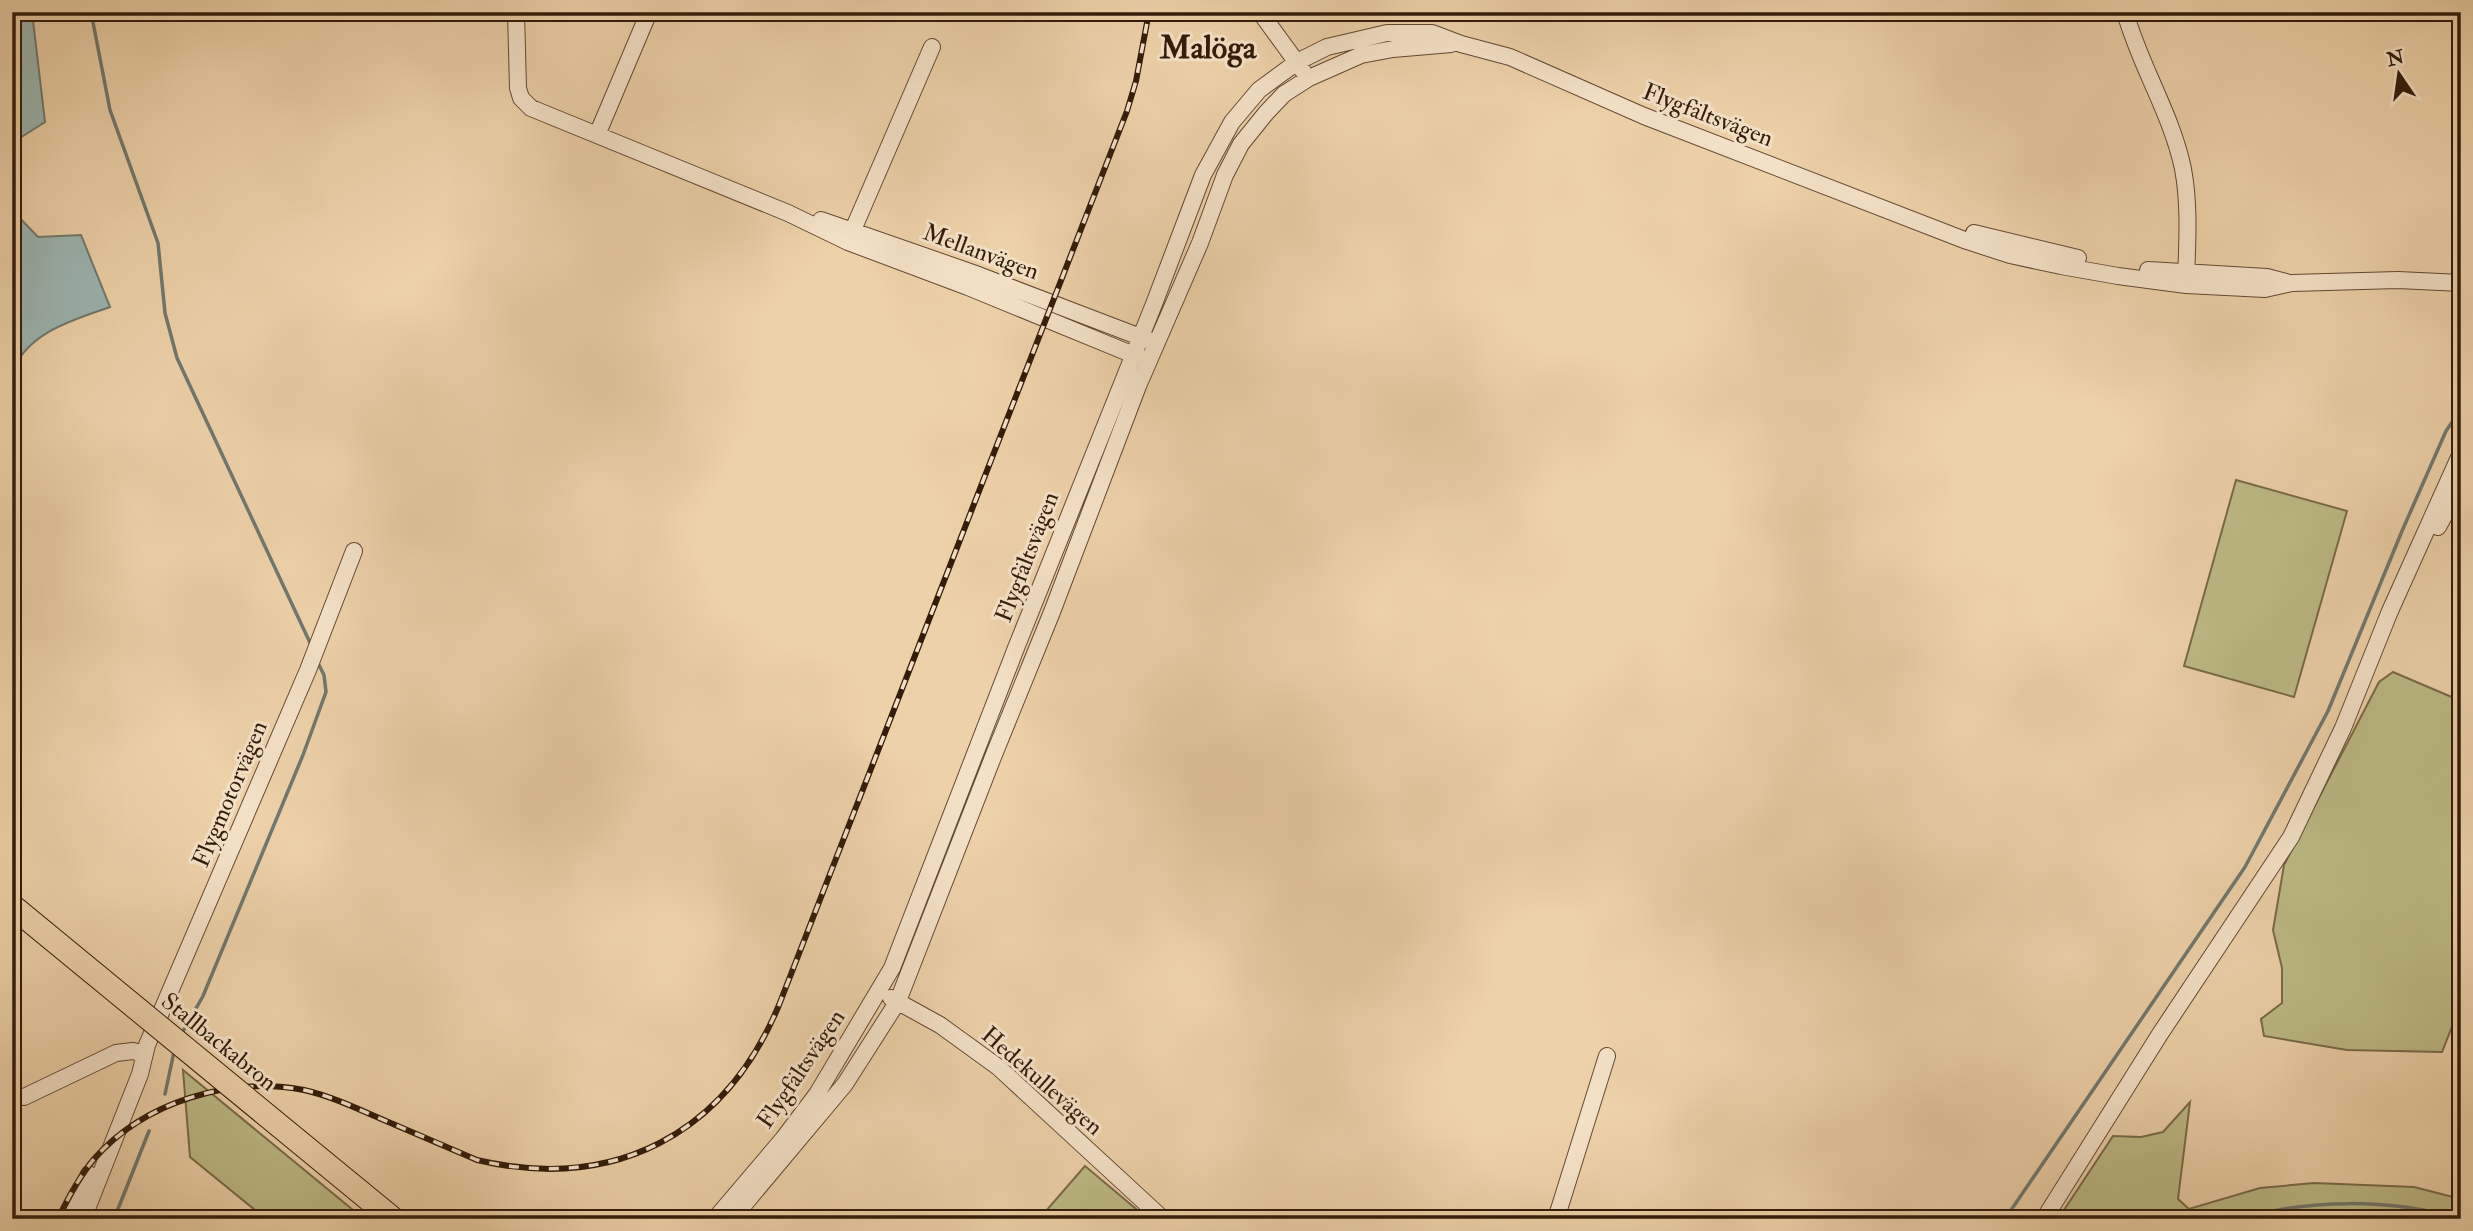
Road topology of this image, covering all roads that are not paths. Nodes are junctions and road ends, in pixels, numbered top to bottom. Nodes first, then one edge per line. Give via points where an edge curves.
1 (516, 12) edge
2 (649, 12) edge
3 (1260, 12) edge
4 (2125, 12) edge
5 (1461, 44) junction
6 (932, 47) dead end
7 (1297, 62) junction
8 (1309, 78) junction
9 (597, 135) junction
10 (851, 236) junction
11 (2187, 279) junction
12 (2461, 283) edge
13 (1140, 336) junction
14 (1157, 344) junction
15 (1133, 354) junction
16 (1149, 362) junction
17 (2461, 453) edge
18 (2461, 485) edge
19 (354, 551) dead end
20 (2343, 728) junction
21 (12, 906) edge
22 (879, 993) junction
23 (898, 1001) junction
24 (144, 1054) junction
25 (1607, 1056) dead end
26 (24, 1097) dead end
27 (70, 1219) edge
28 (83, 1219) edge
29 (393, 1219) edge
30 (715, 1219) edge
31 (732, 1219) edge
32 (1163, 1219) edge
33 (1556, 1219) edge
34 (2044, 1219) edge

1 - 9 street, Mellanvägen via 521,98 531,108
2 - 9 street
3 - 7 street
4 - 11 street via 2183,169
5 - 7 street, Flygfältsvägen via 1432,33 1387,33 1327,47
5 - 8 street, Flygfältsvägen via 1361,55
5 - 11 street, Flygfältsvägen via 1510,57 1644,116 1940,229
6 - 10 street
7 - 8 street
7 - 13 street, Flygfältsvägen via 1259,90 1215,150
8 - 14 street, Flygfältsvägen via 1284,94 1241,144
9 - 10 street, Mellanvägen via 806,224
10 - 13 street, Mellanvägen
10 - 15 street, Mellanvägen
11 - 12 street, Flygfältsvägen
13 - 14 street, Mellanvägen
13 - 15 street, Flygfältsvägen
14 - 16 street, Flygfältsvägen
15 - 16 street, Mellanvägen
15 - 22 street, Flygfältsvägen via 925,887
16 - 23 street, Flygfältsvägen
17 - 20 street
18 - 20 street
19 - 24 street, Flygmotorvägen
20 - 34 street via 2291,837
21 - 29 highway, Stallbackabron, bridge
22 - 23 street, Hedekullevägen
22 - 30 street, Flygfältsvägen via 817,1094
23 - 31 street, Flygfältsvägen via 845,1084
23 - 32 street, Hedekullevägen via 998,1068
24 - 26 street via 116,1053
24 - 27 street, Flygmotorvägen
24 - 28 street, Flygmotorvägen
25 - 33 street

